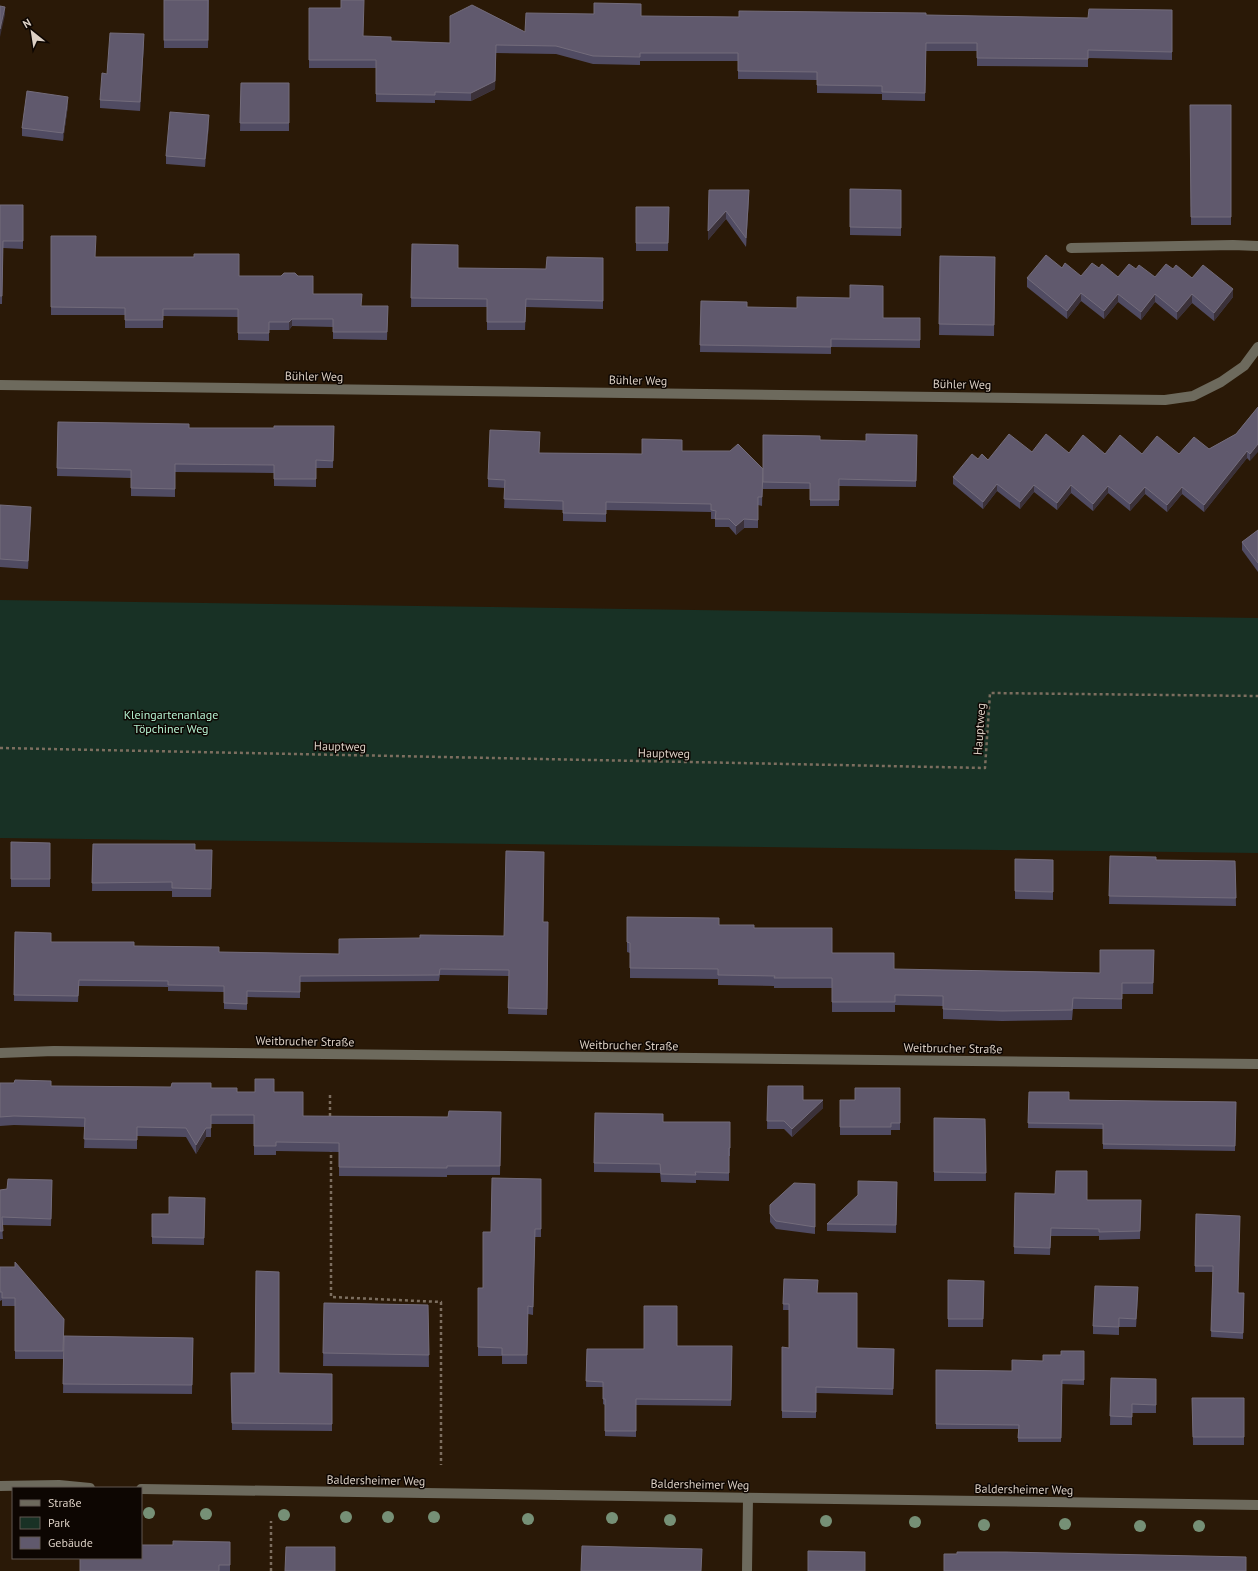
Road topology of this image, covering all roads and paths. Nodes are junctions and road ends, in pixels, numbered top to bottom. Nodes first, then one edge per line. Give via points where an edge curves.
1 (1258, 246) edge
2 (1071, 248) dead end
3 (1258, 347) edge
4 (0, 385) edge
5 (1258, 696) edge
6 (0, 748) edge
7 (0, 1053) edge
8 (1258, 1064) edge
9 (330, 1095) dead end
10 (330, 1126) edge
11 (331, 1141) edge
12 (441, 1465) dead end
13 (0, 1486) edge
14 (80, 1487) edge
15 (142, 1490) edge
16 (748, 1498) junction
17 (1258, 1505) edge
18 (271, 1521) dead end
19 (271, 1571) edge
20 (747, 1571) edge

1 - 2 street via 1233,244
3 - 4 street, Bühler Weg via 1244,366 1221,382 1192,396 1165,400
5 - 6 path, Hauptweg via 990,693 985,768
7 - 8 street, Weitbrucher Straße via 54,1051
9 - 10 path
11 - 12 path via 331,1297 441,1302
13 - 14 street
15 - 16 street, Baldersheimer Weg
16 - 17 street, Baldersheimer Weg
16 - 20 street
18 - 19 path

